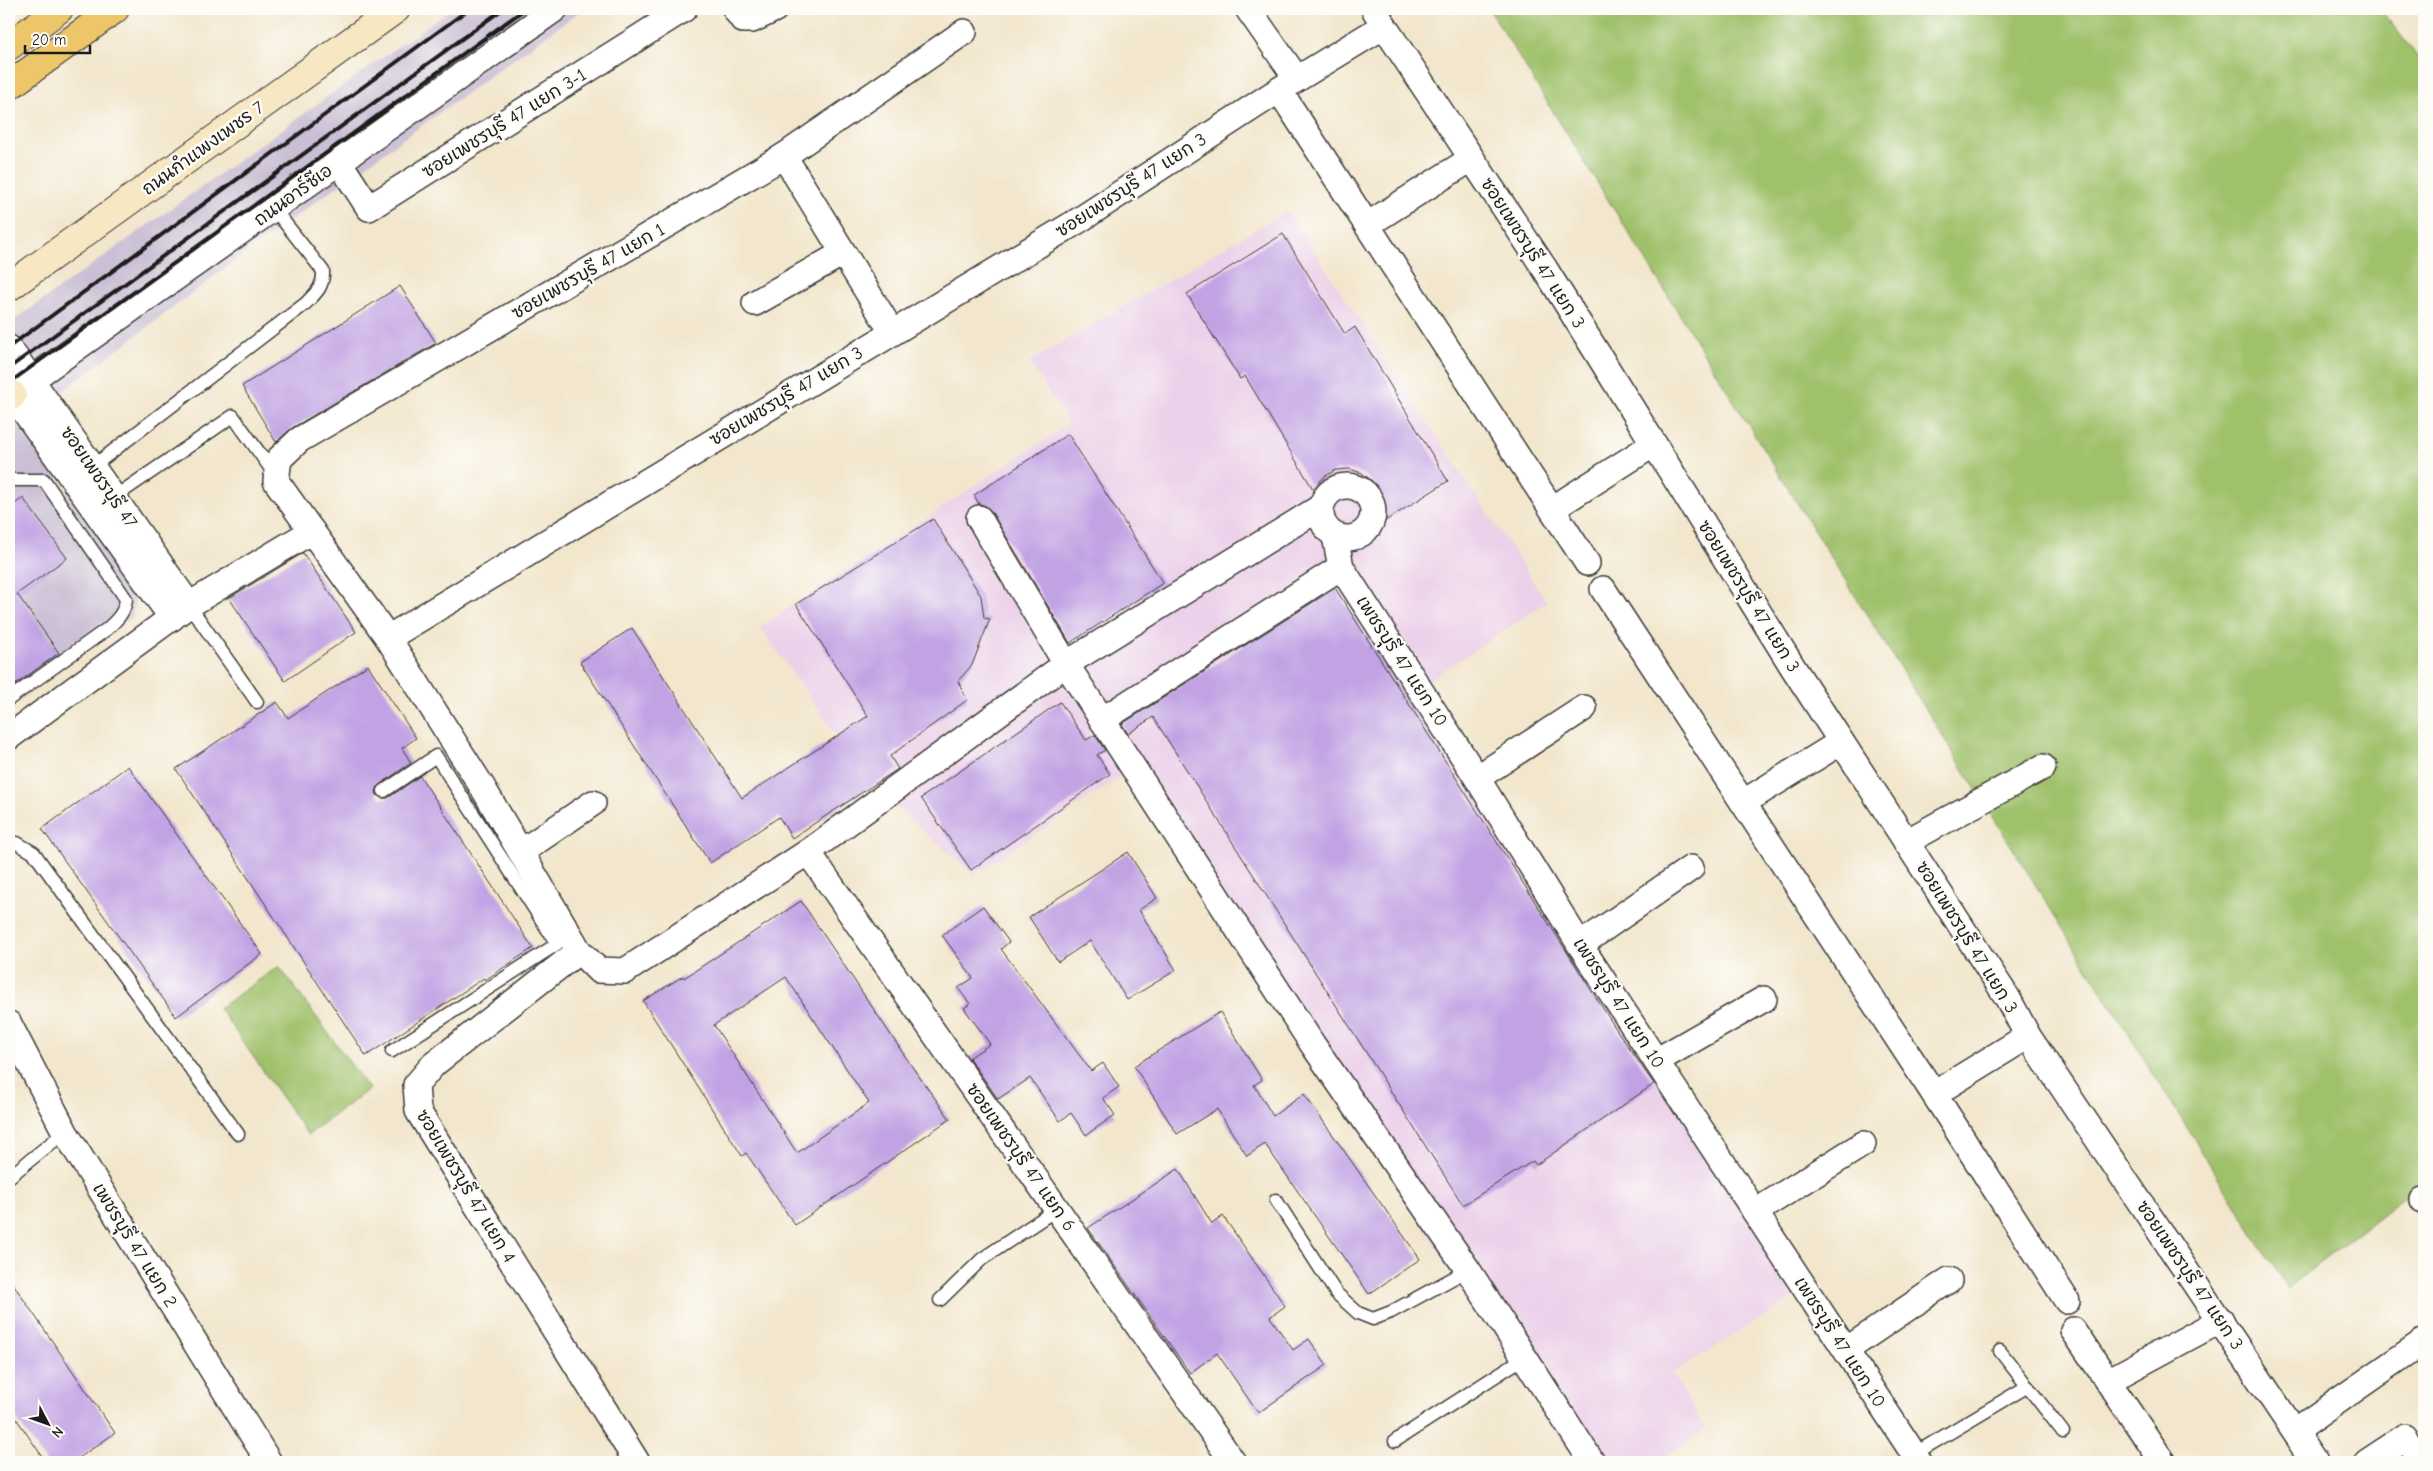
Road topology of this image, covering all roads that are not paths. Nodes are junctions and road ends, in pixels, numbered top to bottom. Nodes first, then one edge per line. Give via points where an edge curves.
1 (59, 9) edge
2 (115, 9) edge
3 (396, 9) edge
4 (555, 9) edge
5 (684, 9) edge
6 (735, 9) edge
7 (775, 9) edge
8 (1248, 9) edge
9 (1379, 17) edge
10 (964, 32) dead end
11 (9, 46) edge
12 (1288, 84) junction
13 (9, 86) edge
14 (784, 156) junction
15 (1472, 159) junction
16 (339, 162) junction
17 (274, 209) junction
18 (1368, 225) junction
19 (843, 253) junction
20 (9, 287) edge
21 (755, 303) dead end
22 (892, 332) junction
23 (9, 348) edge
24 (15, 391) edge
25 (1654, 444) junction
26 (83, 474) junction
27 (276, 478) junction
28 (9, 480) edge
29 (113, 498) junction
30 (1321, 507) junction
31 (1552, 509) junction
32 (979, 518) dead end
33 (312, 531) junction
34 (1335, 536) junction
35 (1587, 563) dead end
36 (1341, 567) junction
37 (1604, 589) dead end
38 (180, 611) junction
39 (388, 638) junction
40 (1066, 664) junction
41 (9, 699) edge
42 (257, 702) dead end
43 (1584, 708) dead end
44 (1102, 720) junction
45 (9, 737) edge
46 (1842, 742) junction
47 (2043, 767) dead end
48 (1477, 778) junction
49 (384, 791) dead end
50 (1744, 802) junction
51 (593, 803) dead end
52 (9, 842) edge
53 (1906, 842) junction
54 (512, 849) junction
55 (808, 852) junction
56 (1691, 868) dead end
57 (1580, 945) junction
58 (579, 951) junction
59 (1764, 999) dead end
60 (9, 1024) edge
61 (2028, 1036) junction
62 (392, 1051) dead end
63 (1656, 1061) junction
64 (1934, 1094) junction
65 (66, 1132) junction
66 (238, 1134) dead end
67 (1863, 1144) dead end
68 (9, 1177) edge
69 (1276, 1200) dead end
70 (1057, 1209) junction
71 (1755, 1212) junction
72 (1468, 1270) junction
73 (1949, 1280) dead end
74 (940, 1300) dead end
75 (2067, 1302) dead end
76 (2221, 1320) junction
77 (2074, 1330) dead end
78 (2424, 1341) edge
79 (1846, 1350) junction
80 (2000, 1351) dead end
81 (1525, 1357) junction
82 (2108, 1381) junction
83 (2028, 1386) junction
84 (2295, 1431) junction
85 (2063, 1432) dead end
86 (1395, 1441) dead end
87 (1916, 1458) edge
88 (268, 1462) edge
89 (637, 1462) edge
90 (1233, 1462) edge
91 (1592, 1462) edge
92 (2164, 1462) edge
93 (2315, 1462) edge
94 (2367, 1462) edge
95 (2422, 1462) edge

1 - 11 main road
2 - 13 main road
3 - 20 street, ถนนกำแพงเพชร 7
4 - 16 street, ถนนอาร์ซีเอ
5 - 16 street, ซอยเพชรบุรี 47 แยก 3-1 via 370,208
6 - 7 street via 743,20 752,20
8 - 12 street
9 - 12 street, ซอยเพชรบุรี 47 แยก 3
9 - 15 street, ซอยเพชรบุรี 47 แยก 3
10 - 14 street, ซอยเพชรบุรี 47 แยก 1
12 - 18 street
12 - 22 street, ซอยเพชรบุรี 47 แยก 3 via 1081,219
14 - 19 street
14 - 27 street, ซอยเพชรบุรี 47 แยก 1 via 299,440 279,459
15 - 18 street
15 - 25 street, ซอยเพชรบุรี 47 แยก 3
16 - 17 street, ถนนอาร์ซีเอ
17 - 24 street, ถนนอาร์ซีเอ
17 - 26 lane via 323,271 323,281 317,292
18 - 31 street
19 - 21 street
19 - 22 street
22 - 39 street, ซอยเพชรบุรี 47 แยก 3
23 - 24 street
24 - 26 street
25 - 31 street
25 - 46 street, ซอยเพชรบุรี 47 แยก 3
26 - 29 street, ซอยเพชรบุรี 47
26 - 38 street
27 - 29 lane via 233,416
27 - 33 street
28 - 41 lane via 44,480 126,599 118,619 107,630
29 - 38 street, ซอยเพชรบุรี 47
30 - 34 street via 1323,524
30 - 34 street via 1330,492 1346,486 1355,487 1369,498 1373,506 1367,530 1352,538
30 - 40 street
31 - 35 street
32 - 40 street
33 - 38 street
33 - 39 street
34 - 36 street, เพชรบุุรี 47 แยก 10
36 - 44 street
36 - 48 street, เพชรบุุรี 47 แยก 10
37 - 50 street
38 - 42 lane
38 - 45 street
39 - 54 street via 483,788
40 - 44 street
40 - 55 street
43 - 48 street
44 - 72 street via 1313,1045
46 - 50 street
46 - 53 street, ซอยเพชรบุรี 47 แยก 3
47 - 53 street
48 - 57 street, เพชรบุุรี 47 แยก 10
49 - 54 lane via 436,756
50 - 64 street
51 - 54 street
52 - 66 lane via 34,853
53 - 61 street, ซอยเพชรบุรี 47 แยก 3 via 2008,997
54 - 58 street
54 - 62 lane via 557,944
55 - 58 street via 625,972 598,970
55 - 70 street, ซอยเพชรบุรี 47 แยก 6
56 - 57 street
57 - 63 street, เพชรบุุรี 47 แยก 10
58 - 89 street, ซอยเพชรบุรี 47 แยก 4 via 434,1064 416,1085 418,1111
59 - 63 street
60 - 65 street, เพชรบุุรี 47 แยก 2
61 - 64 street
61 - 76 street, ซอยเพชรบุรี 47 แยก 3
63 - 71 street, เพชรบุุรี 47 แยก 10
64 - 75 street
65 - 68 lane
65 - 88 street, เพชรบุุรี 47 แยก 2
67 - 71 street
69 - 72 lane via 1336,1293 1358,1313 1373,1319
70 - 74 lane via 982,1258
70 - 90 street, ซอยเพชรบุรี 47 แยก 6
71 - 79 street, เพชรบุุรี 47 แยก 10
72 - 81 street
73 - 79 street
76 - 82 street
76 - 84 street, ซอยเพชรบุรี 47 แยก 3
77 - 82 street
78 - 84 street
79 - 87 street, เพชรบุุรี 47 แยก 10
80 - 83 lane
81 - 86 lane
81 - 91 street
82 - 92 street
83 - 85 lane
83 - 87 lane
84 - 93 street, ซอยเพชรบุรี 47 แยก 3
94 - 95 street via 2405,1436

